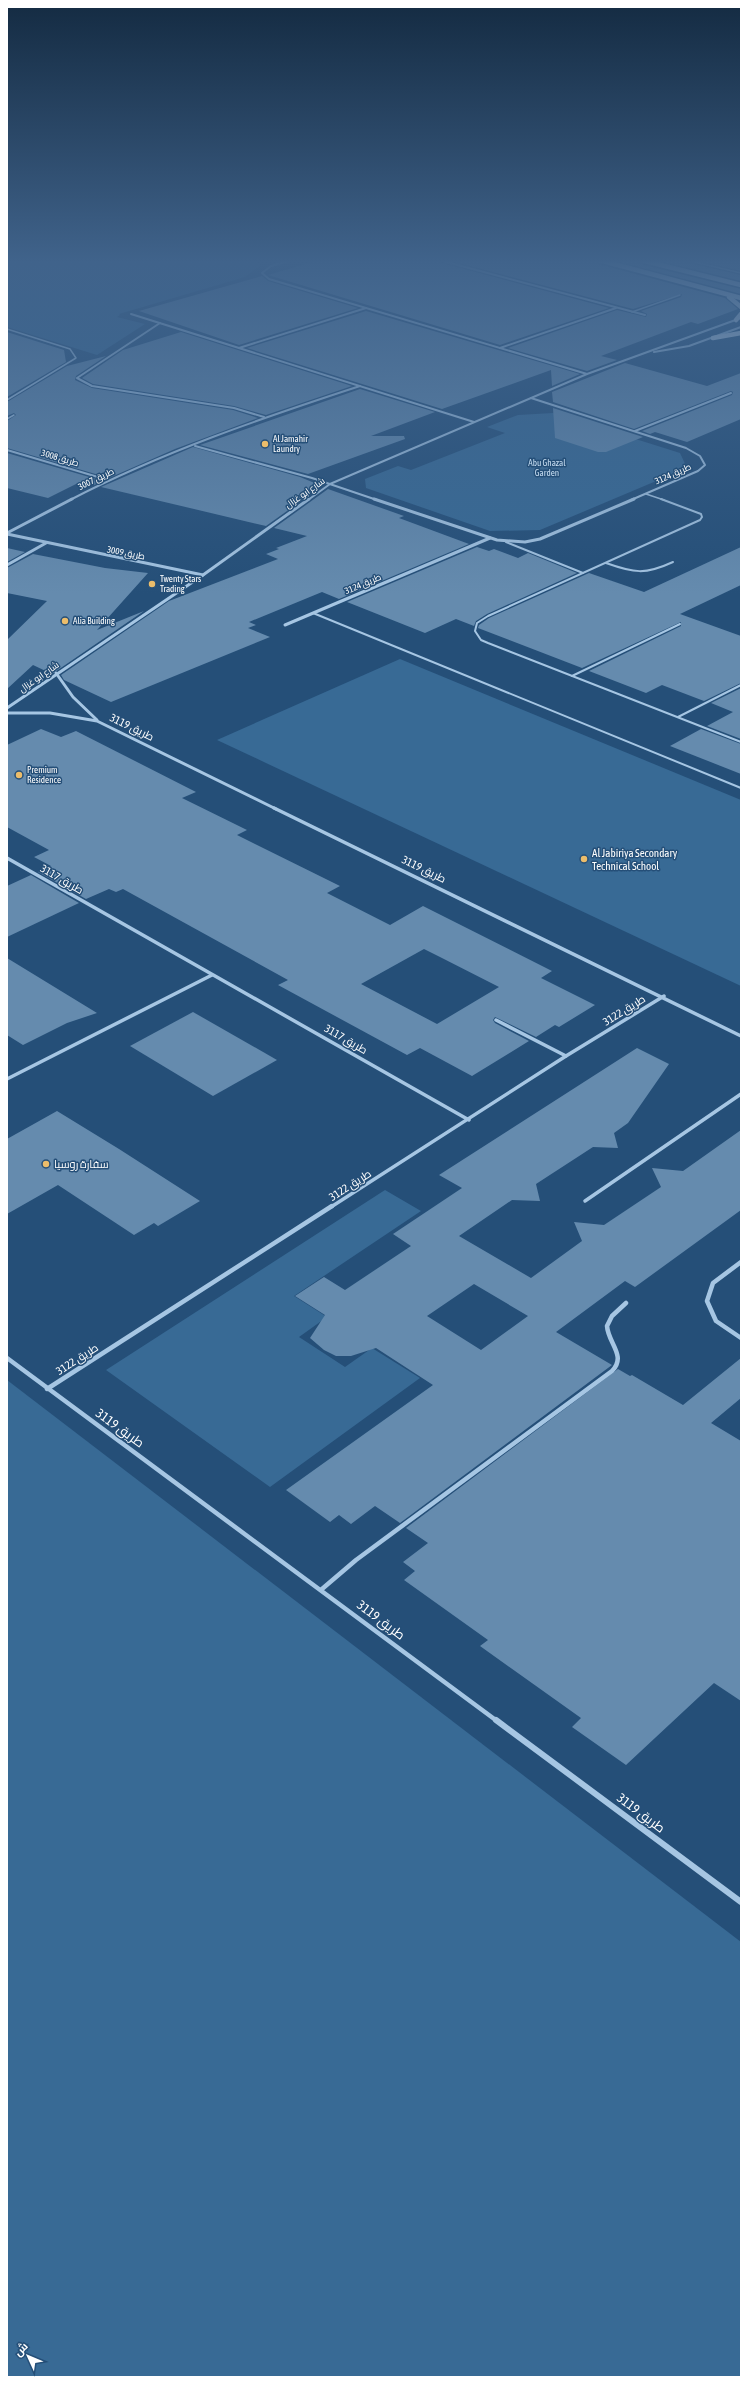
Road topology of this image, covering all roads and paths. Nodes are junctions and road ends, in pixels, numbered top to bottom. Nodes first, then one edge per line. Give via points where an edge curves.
1 (57, 371) edge
2 (84, 371) edge
3 (313, 371) edge
4 (578, 371) edge
5 (595, 371) edge
6 (587, 374) junction
7 (360, 386) junction
8 (731, 393) dead end
9 (531, 398) junction
10 (7, 400) edge
11 (14, 416) dead end
12 (264, 417) junction
13 (7, 419) edge
14 (474, 422) junction
15 (634, 432) junction
16 (195, 446) junction
17 (7, 450) edge
18 (108, 480) junction
19 (330, 484) junction
20 (646, 494) junction
21 (7, 534) edge
22 (490, 538) junction
23 (506, 542) junction
24 (46, 543) junction
25 (674, 562) dead end
26 (606, 563) junction
27 (7, 565) edge
28 (583, 573) junction
29 (203, 575) junction
30 (313, 613) junction
31 (680, 624) dead end
32 (285, 625) dead end
33 (56, 673) junction
34 (572, 676) junction
35 (741, 685) edge
36 (7, 708) edge
37 (7, 714) edge
38 (678, 718) junction
39 (97, 721) junction
40 (741, 742) edge
41 (741, 788) edge
42 (7, 858) edge
43 (212, 976) junction
44 (664, 996) junction
45 (496, 1020) dead end
46 (741, 1036) edge
47 (566, 1056) junction
48 (7, 1079) edge
49 (741, 1094) edge
50 (469, 1120) junction
51 (585, 1200) dead end
52 (741, 1262) edge
53 (626, 1303) dead end
54 (741, 1338) edge
55 (7, 1358) edge
56 (47, 1389) junction
57 (322, 1589) junction
58 (741, 1902) edge

1 - 10 lane
2 - 12 street via 78,378 92,386 234,408
3 - 7 street
4 - 6 street
5 - 6 street, شارع ابو غزال
6 - 9 street, شارع ابو غزال
7 - 12 street, طريق 3007
7 - 14 street
8 - 15 street
9 - 14 street, شارع ابو غزال
9 - 15 street, طريق 3124
11 - 13 lane
12 - 16 street, طريق 3007
14 - 19 street, شارع ابو غزال
15 - 20 street, طريق 3124 via 686,448 704,459 704,465 698,471
16 - 18 street, طريق 3007
16 - 19 street
17 - 18 street, طريق 3008
18 - 21 street, طريق 3007
19 - 22 street, طريق 3124
19 - 29 street, شارع ابو غزال
20 - 23 street, طريق 3124 via 540,538 525,542
20 - 26 lane via 692,509 702,517
21 - 24 street, طريق 3009
22 - 23 street, طريق 3124
22 - 30 street, طريق 3124
23 - 28 lane
24 - 27 street
24 - 29 street, طريق 3009
25 - 26 lane via 654,571 639,573
26 - 28 lane
28 - 34 lane via 488,616 475,627 477,636 488,644
29 - 33 street, شارع ابو غزال
30 - 32 street, طريق 3124
30 - 41 lane
31 - 34 lane
33 - 36 street, شارع ابو غزال
33 - 39 street via 73,697
34 - 38 lane
35 - 38 lane
37 - 39 street via 50,713
38 - 40 lane
39 - 44 street, طريق 3119
42 - 43 street, طريق 3117
43 - 48 street
43 - 50 street, طريق 3117
44 - 46 street, طريق 3119
44 - 47 street, طريق 3122
45 - 47 street
47 - 50 street, طريق 3122
49 - 51 street
50 - 56 street, طريق 3122
52 - 54 street via 713,1283 707,1301 716,1321
53 - 57 street via 605,1326 619,1354 617,1366 612,1371 356,1560
55 - 56 street, طريق 3119
56 - 57 street, طريق 3119
57 - 58 street, طريق 3119

